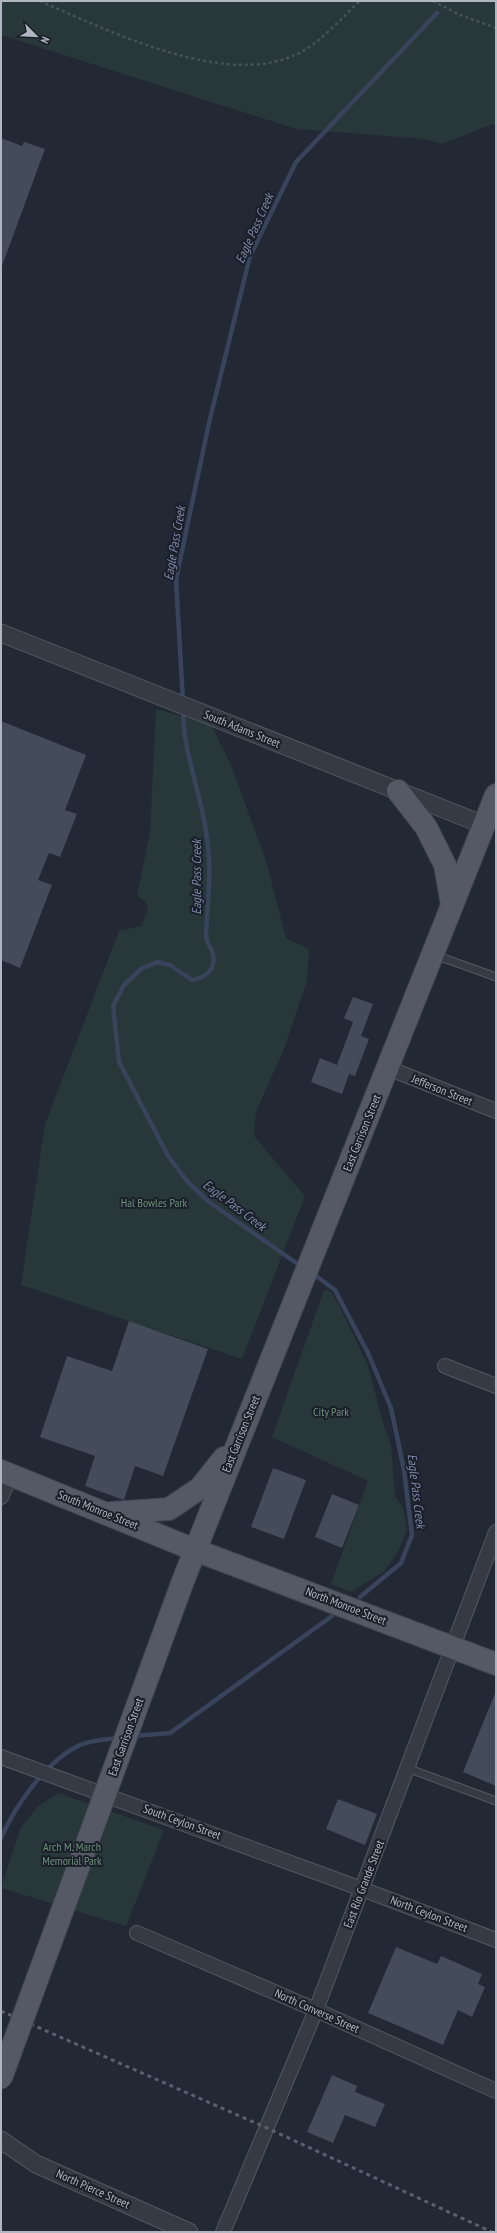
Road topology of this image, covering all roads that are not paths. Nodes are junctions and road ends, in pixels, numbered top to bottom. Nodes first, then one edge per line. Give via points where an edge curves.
1 (1, 633) edge
2 (398, 791) junction
3 (496, 795) edge
4 (490, 827) edge
5 (452, 905) junction
6 (433, 954) junction
7 (496, 977) edge
8 (388, 1068) junction
9 (496, 1111) edge
10 (445, 1366) dead end
11 (496, 1386) edge
12 (240, 1438) junction
13 (6, 1473) edge
14 (1, 1497) edge
15 (107, 1514) junction
16 (496, 1532) edge
17 (195, 1550) junction
18 (453, 1647) junction
19 (496, 1664) edge
20 (1, 1757) edge
21 (408, 1768) junction
22 (496, 1801) edge
23 (362, 1889) junction
24 (137, 1933) dead end
25 (496, 1940) edge
26 (316, 2010) junction
27 (1, 2078) edge
28 (496, 2091) edge
29 (1, 2140) edge
30 (189, 2232) edge
31 (223, 2232) edge

1 - 2 street, South Adams Street
2 - 4 street, South Adams Street
2 - 5 main road via 430,833 445,866
3 - 4 main road, East Garrison Street
4 - 5 main road, East Garrison Street
5 - 6 main road, East Garrison Street
6 - 7 lane
6 - 8 main road, East Garrison Street
8 - 9 street, Jefferson Street
8 - 12 main road, East Garrison Street
10 - 11 street
12 - 15 main road via 200,1488 169,1509
12 - 17 main road, East Garrison Street
13 - 14 street
13 - 15 main road, South Monroe Street
15 - 17 main road, South Monroe Street
16 - 18 street, East Río Grande Street
17 - 18 main road, North Monroe Street
17 - 27 main road, East Garrison Street, bridge
18 - 19 main road, North Monroe Street
18 - 21 street, East Río Grande Street
20 - 23 street, South Ceylon Street
21 - 22 lane
21 - 23 street, East Río Grande Street
23 - 25 street, North Ceylon Street
23 - 26 street, East Río Grande Street
24 - 26 street, North Converse Street
26 - 28 street, North Converse Street
26 - 31 street, East Río Grande Street
29 - 30 street, North Pierce Street via 36,2164

